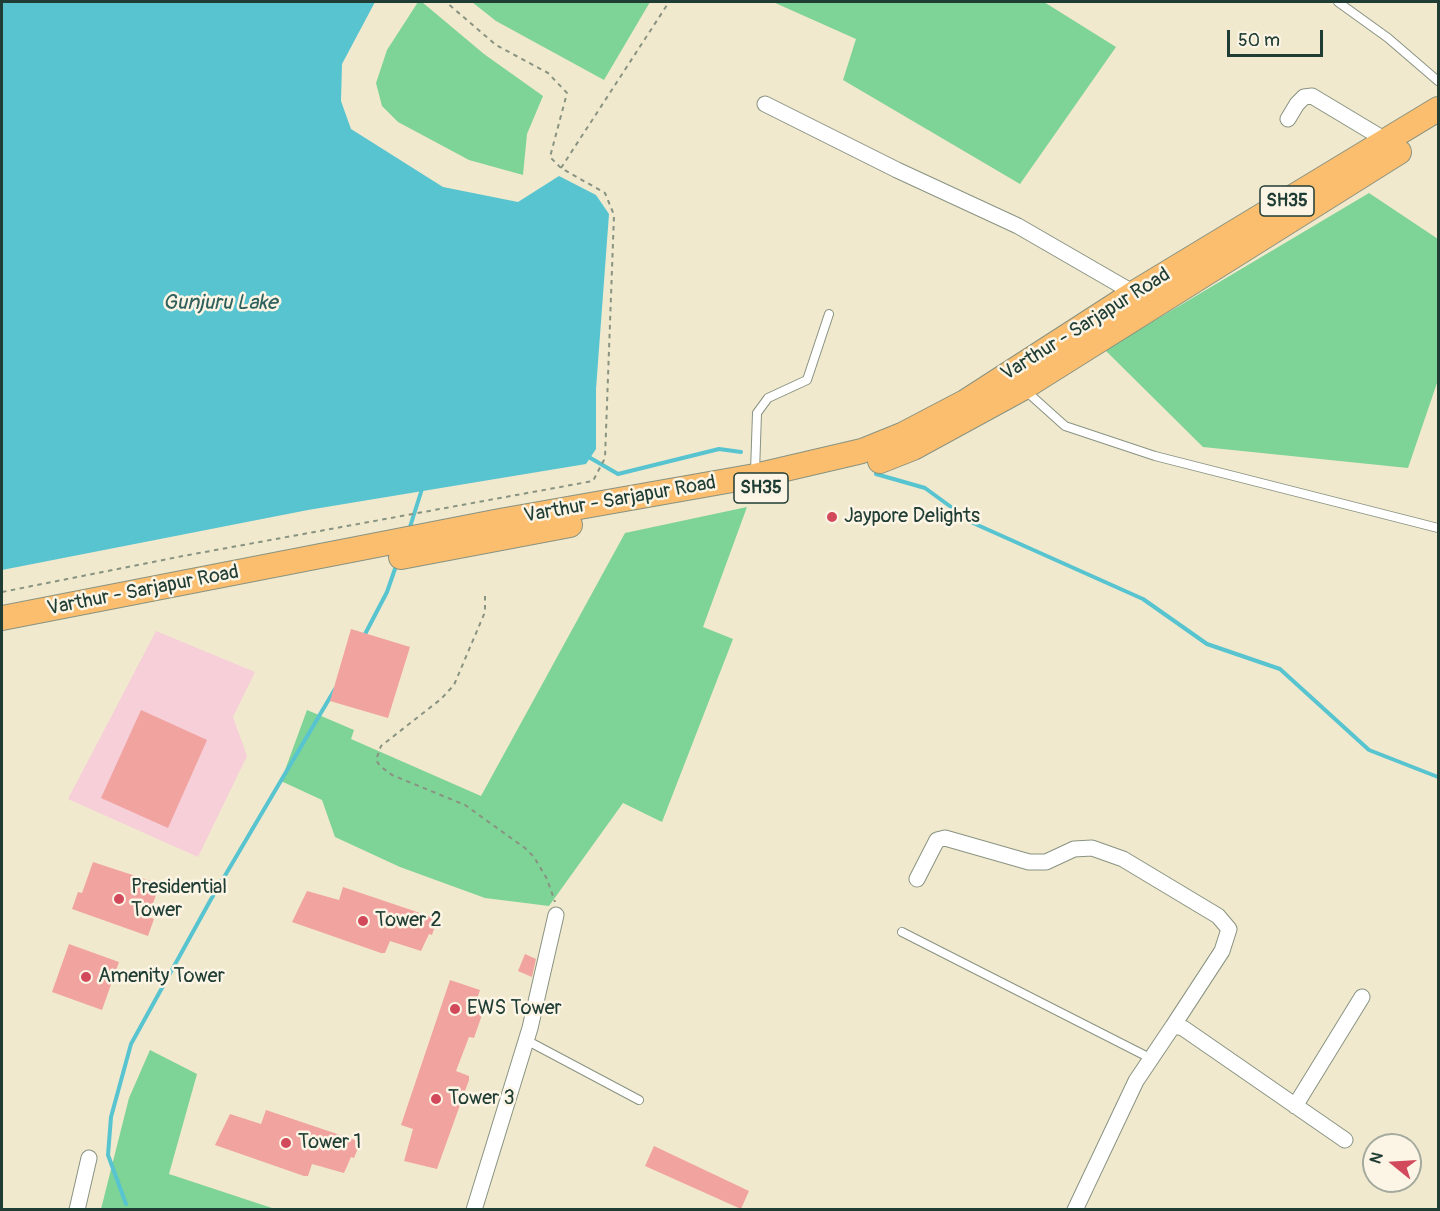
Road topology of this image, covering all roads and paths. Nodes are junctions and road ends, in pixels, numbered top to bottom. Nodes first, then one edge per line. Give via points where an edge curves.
1 (446, 2) edge
2 (669, 2) edge
3 (1338, 2) edge
4 (1438, 81) edge
5 (765, 104) dead end
6 (1438, 109) edge
7 (1288, 119) dead end
8 (1438, 127) edge
9 (1388, 141) junction
10 (561, 168) junction
11 (1134, 293) junction
12 (828, 314) dead end
13 (1023, 388) junction
14 (755, 476) junction
15 (1438, 528) edge
16 (2, 592) edge
17 (485, 596) dead end
18 (2, 618) edge
19 (2, 634) edge
20 (917, 879) dead end
21 (556, 915) joint
22 (902, 932) dead end
23 (1362, 997) dead end
24 (1173, 1026) junction
25 (526, 1040) junction
26 (1150, 1058) junction
27 (639, 1100) dead end
28 (1295, 1106) junction
29 (1345, 1140) dead end
30 (89, 1158) dead end
31 (77, 1209) edge
32 (474, 1209) edge
33 (1075, 1209) edge

1 - 10 path via 496,45 548,73 567,93 550,157
2 - 10 path
3 - 4 lane
5 - 11 street via 1018,226
6 - 9 main road, Varthur - Sarjapur Road / SH35
7 - 9 street via 1304,97 1312,96
8 - 13 main road, Varthur - Sarjapur Road / SH35
9 - 11 main road, Varthur - Sarjapur Road / SH35
10 - 16 path via 605,193 614,216 605,458 593,482
11 - 14 main road, Varthur - Sarjapur Road / SH35 via 965,402 904,434 862,451
12 - 14 lane via 807,380 768,398 757,413
13 - 15 lane via 1065,426 1155,456
13 - 19 main road, Varthur - Sarjapur Road / SH35 via 913,448 867,467
14 - 18 main road, Varthur - Sarjapur Road / SH35 via 500,521
17 - 21 path via 485,612 454,685 381,746 376,760 393,775 465,805 525,848 553,891
20 - 24 street via 937,840 945,838 1029,862 1046,862 1074,849 1092,848 1123,859 1218,916 1229,929 1222,951
21 - 25 street
22 - 26 lane
23 - 28 street
24 - 26 street
24 - 28 street via 1183,1028
25 - 27 lane
25 - 32 street
26 - 33 street
28 - 29 street
30 - 31 street

